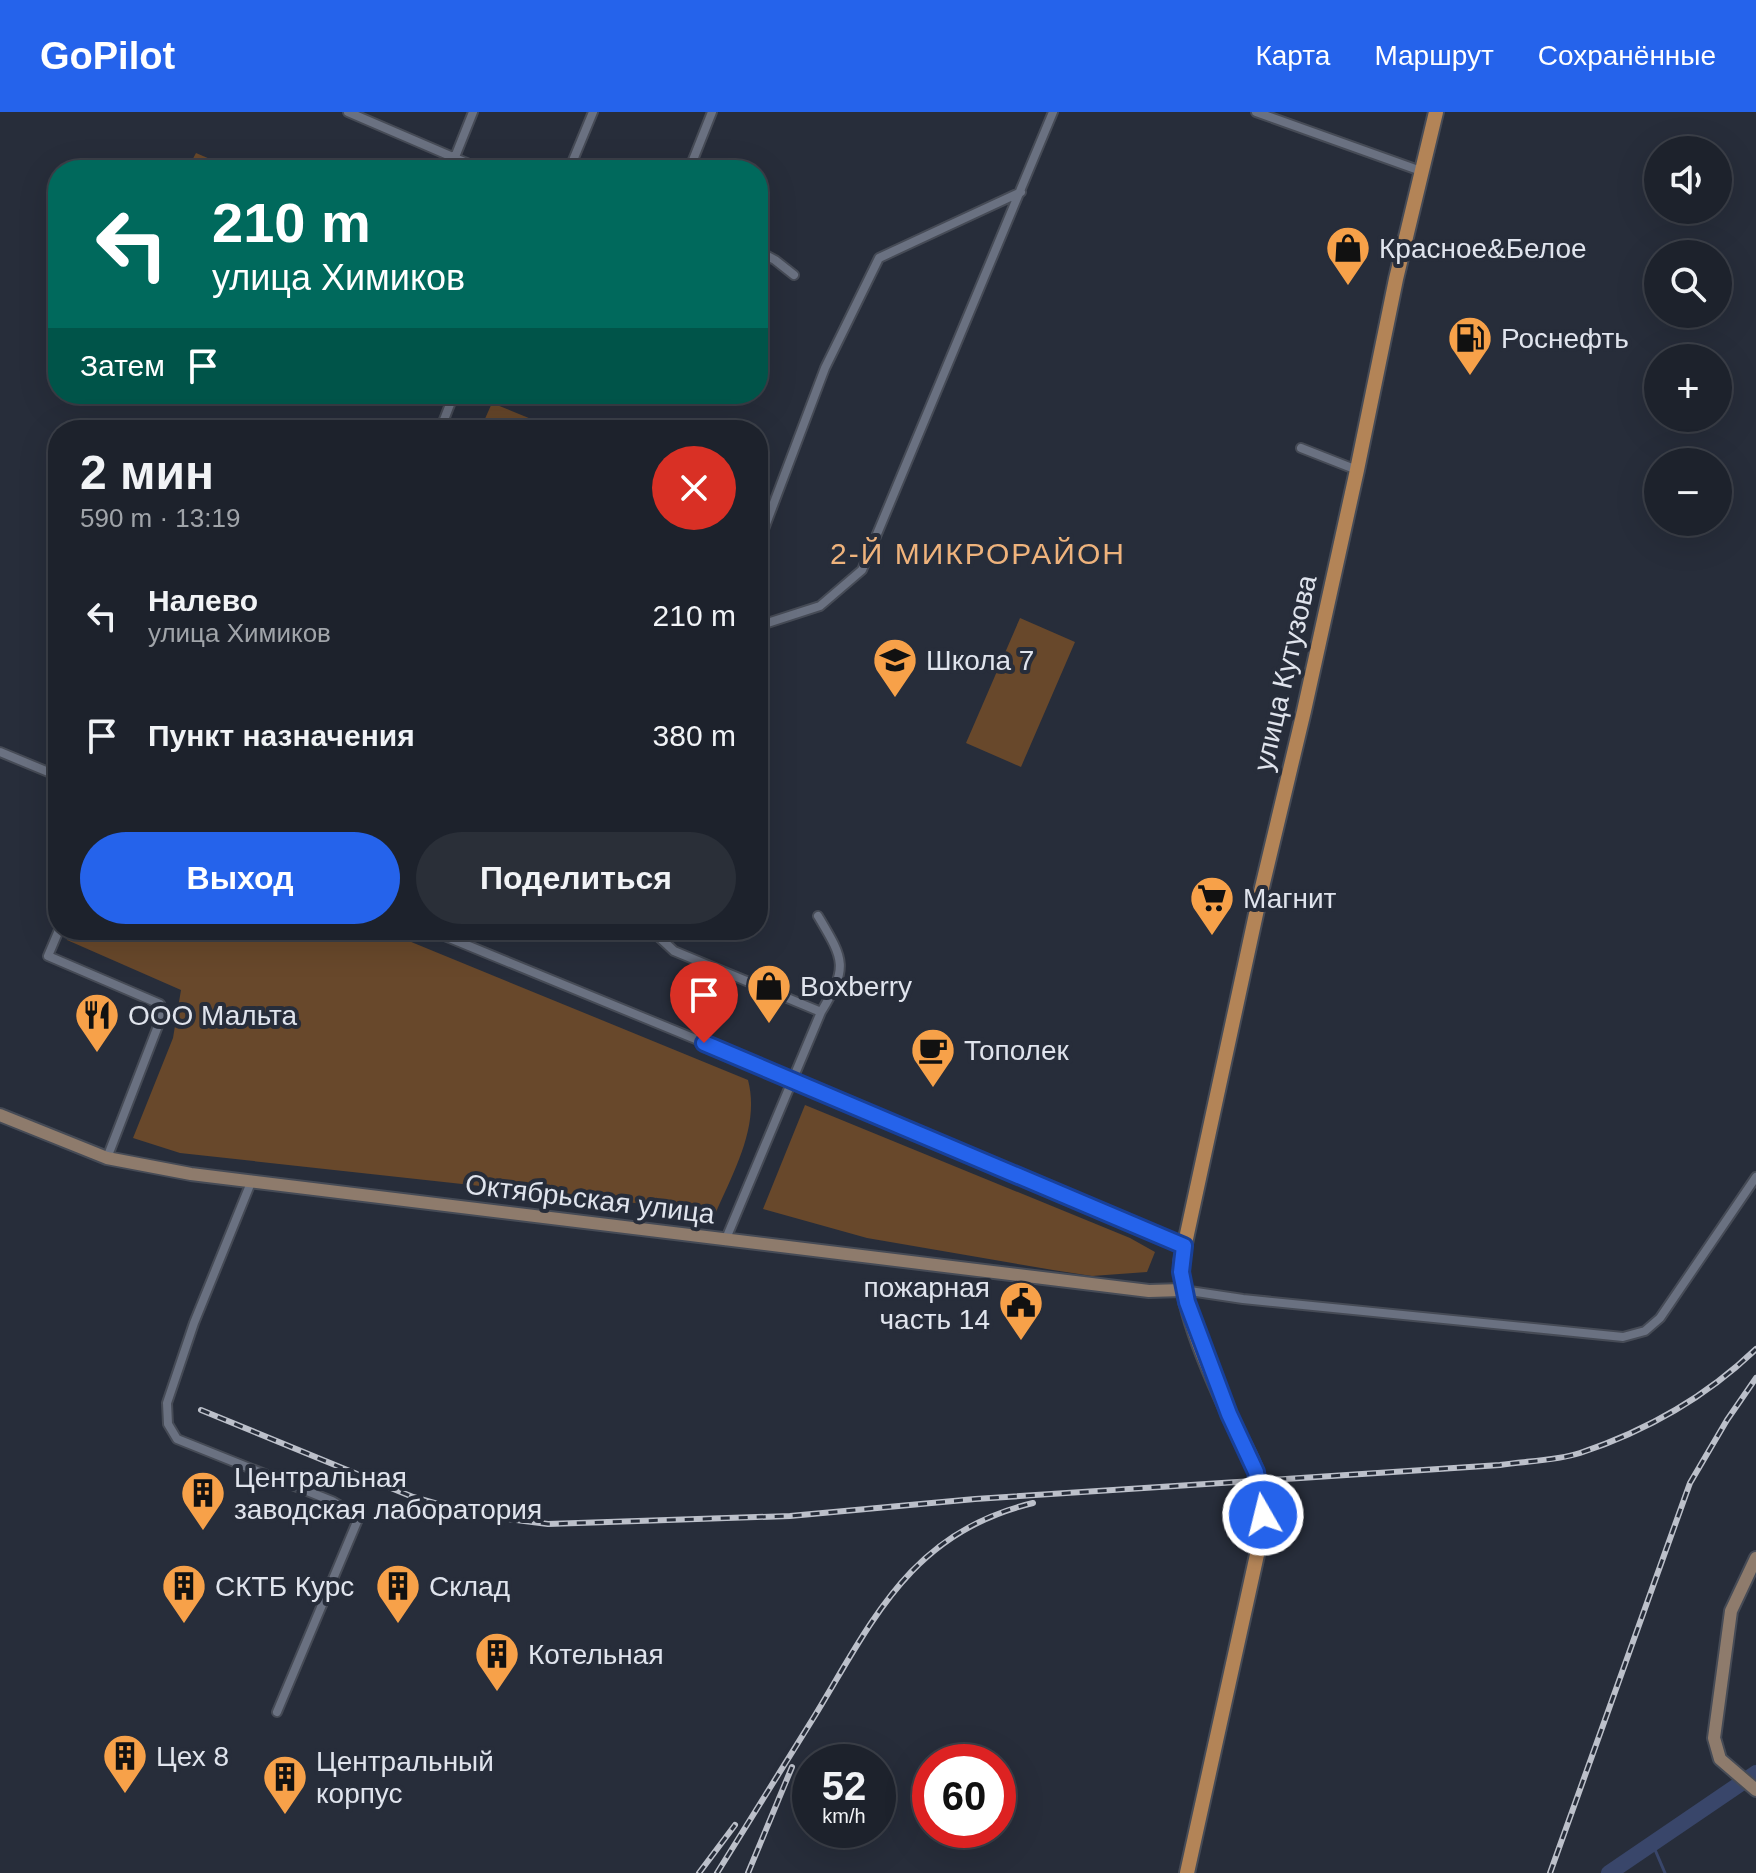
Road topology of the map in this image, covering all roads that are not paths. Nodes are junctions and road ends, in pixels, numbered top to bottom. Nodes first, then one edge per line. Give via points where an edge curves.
1 (348, 112) edge
2 (473, 112) edge
3 (593, 112) edge
4 (712, 112) edge
5 (1053, 112) edge
6 (1256, 112) edge
7 (1436, 112) edge
8 (455, 157) junction
9 (461, 160) edge
10 (573, 160) edge
11 (693, 160) edge
12 (1421, 171) junction
13 (1021, 192) junction
14 (768, 258) edge
15 (794, 275) dead end
16 (1301, 448) dead end
17 (1357, 470) junction
18 (768, 519) edge
19 (768, 623) edge
20 (0, 752) edge
21 (48, 772) edge
22 (818, 916) dead end
23 (55, 940) edge
24 (454, 940) edge
25 (662, 940) edge
26 (821, 1012) junction
27 (793, 1079) junction
28 (0, 1115) edge
29 (107, 1158) junction
30 (1756, 1177) edge
31 (252, 1180) junction
32 (724, 1241) junction
33 (1184, 1246) junction
34 (1183, 1290) junction
35 (1756, 1558) edge
36 (277, 1712) dead end
37 (1756, 1790) edge
38 (1187, 1873) edge

1 - 8 street
2 - 8 street
3 - 10 street
4 - 11 street
5 - 13 street
6 - 12 street
7 - 12 main road, улица Кутузова
8 - 9 street
12 - 17 main road, улица Кутузова
13 - 18 street via 879,258 825,368
13 - 19 street via 862,570 820,606
14 - 15 street
16 - 17 street
17 - 33 main road, улица Кутузова
20 - 21 street
22 - 26 street via 837,948 842,971
23 - 29 street via 48,956 160,1004 163,1013
24 - 27 street
25 - 26 street via 674,951
26 - 27 street
27 - 32 street
27 - 33 street
28 - 29 main road, Октябрьская улица
29 - 31 main road, Октябрьская улица
30 - 34 street via 1660,1318 1645,1331 1623,1337
31 - 32 main road, Октябрьская улица
31 - 36 street via 167,1403 168,1424 177,1439 332,1501 359,1517
32 - 34 main road, Октябрьская улица via 1149,1291
33 - 34 main road, улица Кутузова
34 - 38 main road, улица Кутузова via 1256,1472 1263,1515
35 - 37 main road via 1731,1611 1714,1738 1720,1759

